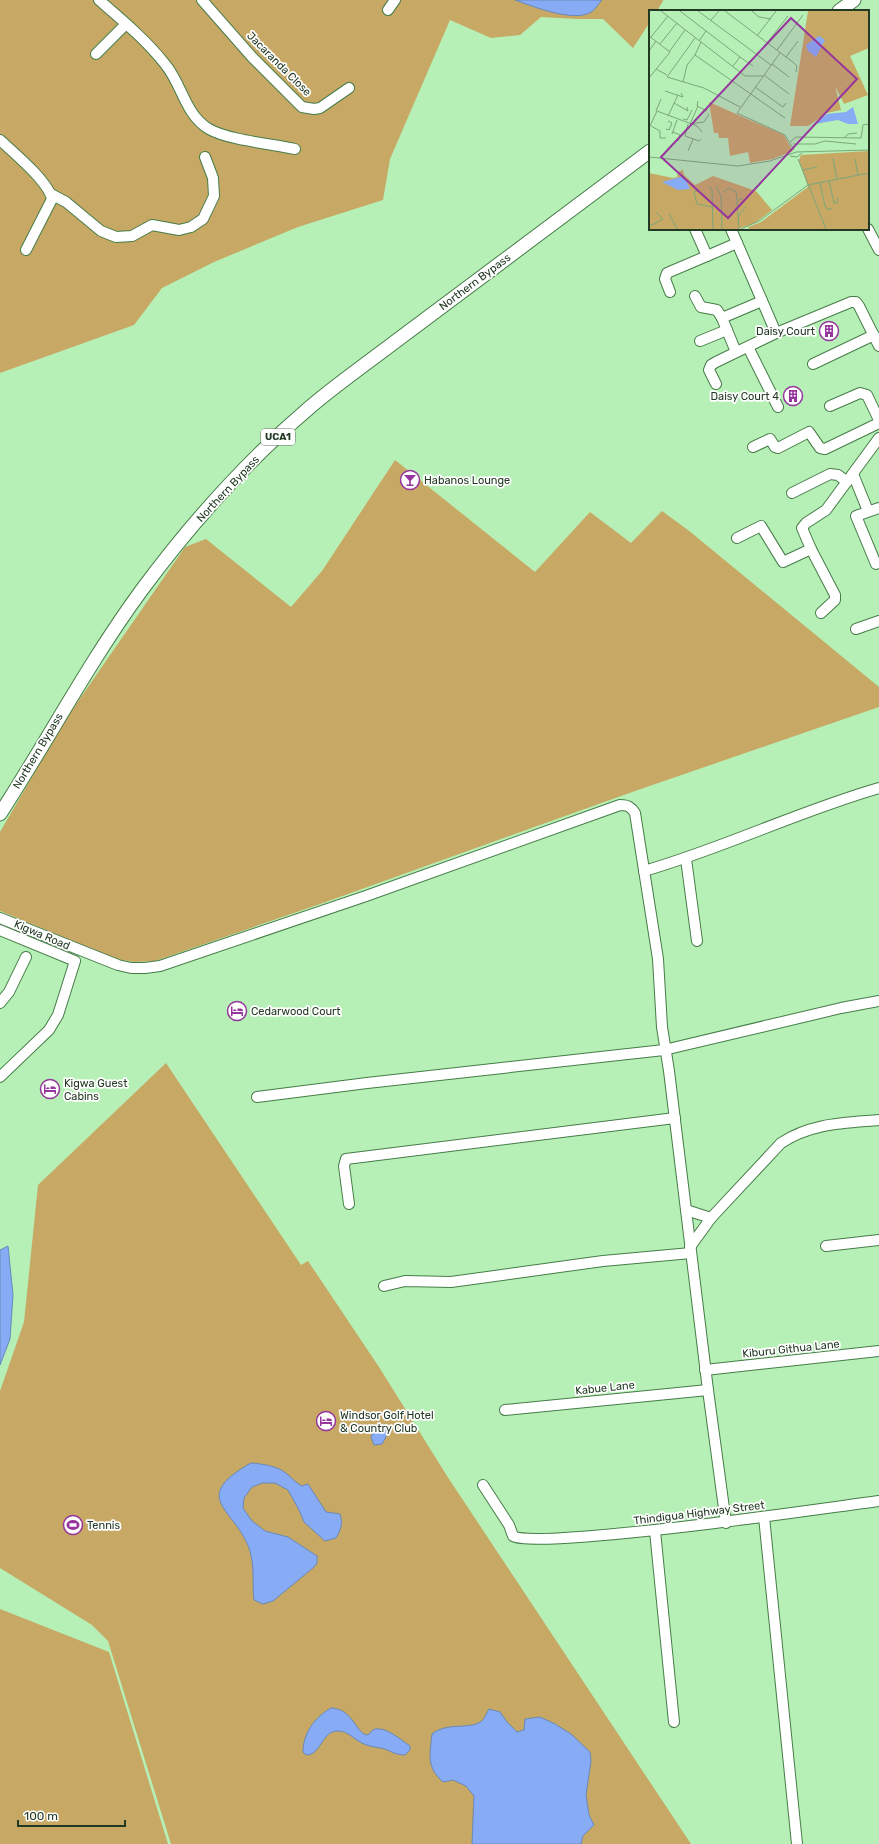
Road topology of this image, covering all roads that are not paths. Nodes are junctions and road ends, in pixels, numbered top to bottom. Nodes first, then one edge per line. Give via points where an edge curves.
1 (99, 0) edge
2 (202, 0) edge
3 (395, 0) edge
4 (854, 0) edge
5 (388, 10) dead end
6 (840, 10) edge
7 (126, 24) junction
8 (96, 54) dead end
9 (349, 88) dead end
10 (0, 140) edge
11 (295, 149) dead end
12 (649, 152) edge
13 (205, 157) dead end
14 (51, 194) junction
15 (695, 230) edge
16 (734, 230) edge
17 (869, 230) edge
18 (737, 243) junction
19 (26, 250) dead end
20 (879, 250) edge
21 (707, 256) junction
22 (670, 292) dead end
23 (695, 296) dead end
24 (762, 301) junction
25 (722, 318) junction
26 (727, 330) junction
27 (776, 333) junction
28 (874, 336) junction
29 (700, 342) dead end
30 (879, 346) edge
31 (748, 347) junction
32 (736, 352) junction
33 (813, 364) dead end
34 (716, 384) dead end
35 (830, 406) dead end
36 (778, 407) dead end
37 (879, 420) edge
38 (879, 423) edge
39 (879, 438) edge
40 (753, 447) dead end
41 (850, 478) junction
42 (792, 493) dead end
43 (879, 508) edge
44 (868, 511) junction
45 (737, 538) dead end
46 (811, 549) junction
47 (876, 564) dead end
48 (821, 613) dead end
49 (879, 621) edge
50 (856, 629) dead end
51 (879, 788) edge
52 (0, 814) edge
53 (686, 859) junction
54 (644, 871) junction
55 (0, 918) edge
56 (0, 930) edge
57 (697, 941) dead end
58 (26, 957) dead end
59 (879, 1001) edge
60 (0, 1002) edge
61 (664, 1050) junction
62 (0, 1077) edge
63 (257, 1097) dead end
64 (675, 1118) junction
65 (879, 1120) edge
66 (349, 1204) dead end
67 (686, 1210) junction
68 (711, 1218) junction
69 (879, 1240) edge
70 (826, 1246) dead end
71 (690, 1250) junction
72 (384, 1286) dead end
73 (879, 1351) edge
74 (705, 1370) junction
75 (708, 1390) junction
76 (505, 1410) dead end
77 (483, 1485) dead end
78 (879, 1501) edge
79 (764, 1517) junction
80 (726, 1523) junction
81 (655, 1531) junction
82 (674, 1722) dead end
83 (797, 1844) edge

1 - 7 street
2 - 9 street, Jacaranda Close via 252,57 302,107 320,108
3 - 5 street
4 - 6 main road
7 - 8 street
7 - 11 street via 166,64 196,119 209,129 224,135
10 - 14 street via 33,172
12 - 52 main road, Northern Bypass / UCA1 via 362,366 308,409 226,488 140,592 78,685
13 - 14 street via 213,178 214,196 203,219 191,227 179,230 152,225 132,236 116,237 101,231 66,202
14 - 19 street via 51,204
15 - 21 street
16 - 18 street
17 - 20 street
18 - 21 street
18 - 24 street
21 - 22 street via 666,273 664,279
23 - 25 street via 701,307 717,310
24 - 25 street
24 - 27 street
25 - 26 street
26 - 29 street
26 - 32 street
27 - 28 street via 853,302 859,306
27 - 31 street
28 - 30 street
28 - 33 street
31 - 32 street
31 - 36 street
32 - 34 street via 709,367
35 - 37 street via 864,393
38 - 40 street via 825,449 820,448 808,432 776,448 770,439
39 - 41 street
41 - 42 street via 830,474
41 - 44 street
41 - 46 street via 826,510 803,526
43 - 44 street
44 - 47 street via 857,515 856,518
45 - 46 street via 761,526 783,562
46 - 48 street via 835,594 835,600
49 - 50 street
51 - 53 street via 833,802
53 - 54 street
53 - 57 street
54 - 55 street via 635,813 627,805 620,805 242,938 152,967 131,968 118,965
54 - 61 street via 658,959
56 - 62 street, Kigwa Road via 75,962 54,1023
58 - 60 street via 9,992
59 - 61 street
61 - 63 street
61 - 64 street
64 - 66 street via 346,1159 344,1166
64 - 67 street
65 - 68 street via 824,1125 793,1135 768,1156
67 - 68 street
67 - 71 street
68 - 71 street
69 - 70 street
71 - 72 street via 451,1282 405,1281
71 - 74 street
73 - 74 street, Kiburu Githua Lane
74 - 75 street
75 - 76 street, Kabue Lane
75 - 80 street
77 - 81 street, Thindigua Highway Street via 509,1525 513,1536 556,1539
78 - 79 street, Thindigua Highway Street
79 - 80 street, Thindigua Highway Street
79 - 83 street
80 - 81 street, Thindigua Highway Street
81 - 82 street

